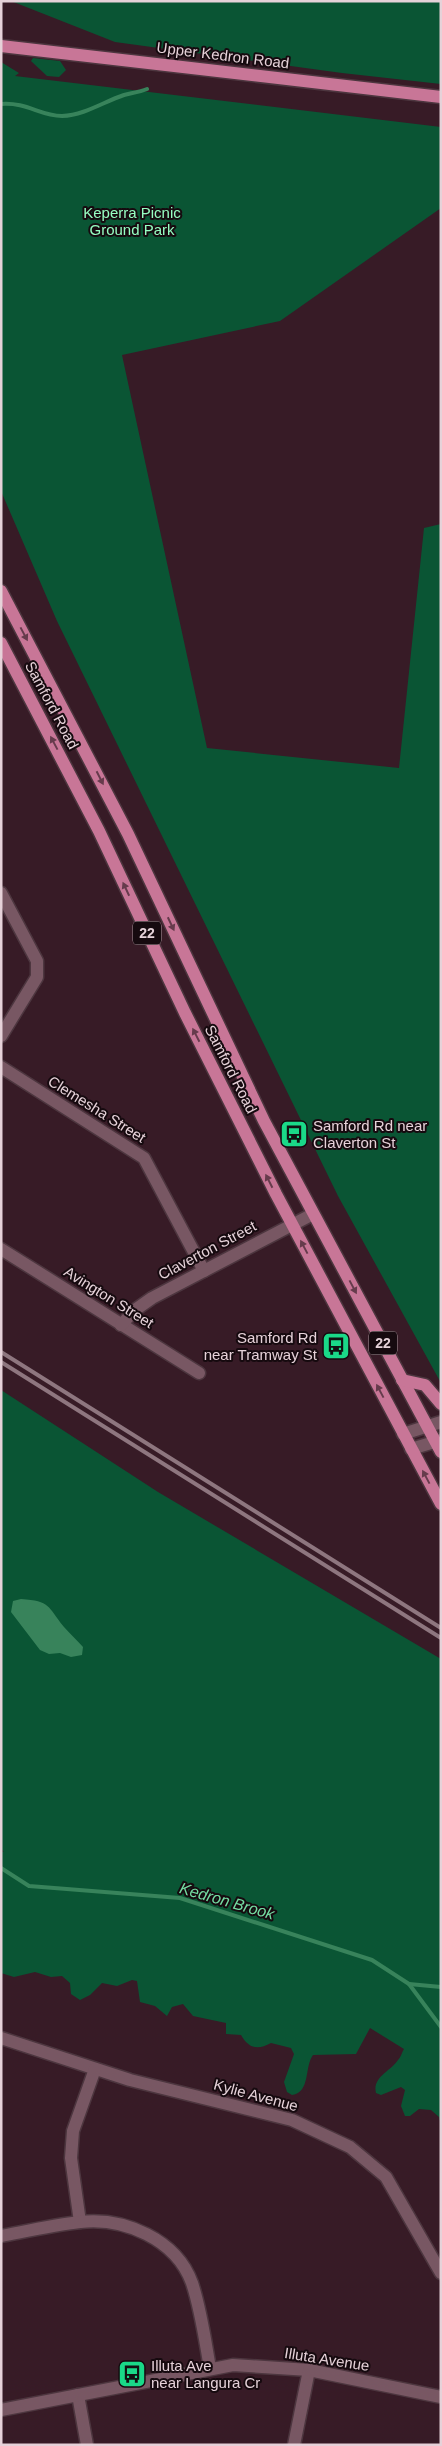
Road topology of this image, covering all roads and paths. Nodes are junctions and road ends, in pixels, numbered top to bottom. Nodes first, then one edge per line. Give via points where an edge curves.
1 (1, 46) edge
2 (441, 97) edge
3 (1, 592) edge
4 (1, 643) edge
5 (1, 894) edge
6 (1, 1036) edge
7 (1, 1067) edge
8 (313, 1214) junction
9 (291, 1224) junction
10 (1, 1249) edge
11 (204, 1271) junction
12 (122, 1325) junction
13 (199, 1373) dead end
14 (402, 1380) junction
15 (441, 1404) edge
16 (441, 1422) edge
17 (427, 1426) junction
18 (403, 1434) junction
19 (439, 1445) edge
20 (411, 1449) junction
21 (441, 1504) edge
22 (1, 2038) edge
23 (95, 2069) junction
24 (80, 2222) junction
25 (1, 2236) edge
26 (441, 2272) edge
27 (210, 2368) junction
28 (309, 2370) junction
29 (78, 2395) junction
30 (441, 2397) edge
31 (1, 2410) edge
32 (87, 2445) edge
33 (294, 2445) edge

1 - 2 main road, Upper Kedron Road
3 -> 8 main road, Samford Road / 22 via 115,808 264,1121
9 -> 4 main road, Samford Road / 22 via 185,1013 99,831
5 - 6 street via 37,961 37,977
7 - 11 street, Clemesha Street via 144,1158
8 - 9 street, Claverton Street
8 -> 14 main road, Samford Road / 22
9 - 11 street, Claverton Street
18 -> 9 main road, Samford Road / 22
10 - 12 street, Avington Street
11 - 12 street, Claverton Street via 143,1304
12 - 13 street, Avington Street
14 - 15 main road via 424,1385
14 - 17 main road, Samford Road / 22
16 - 17 street
17 - 18 street
17 - 19 main road, Samford Road / 22
18 - 20 main road, Samford Road / 22
19 - 20 street
21 -> 20 main road, Samford Road / 22
22 - 23 street, Kylie Avenue
23 - 24 street via 73,2131 71,2158
23 - 26 street, Kylie Avenue via 292,2120 350,2147 386,2178
24 - 25 street
24 - 27 street via 123,2225 166,2246 191,2282
27 - 28 street, Illuta Avenue via 257,2366
27 - 29 street, Illuta Avenue
28 - 30 street, Illuta Avenue
28 - 33 street
29 - 31 street, Illuta Avenue
29 - 32 street

